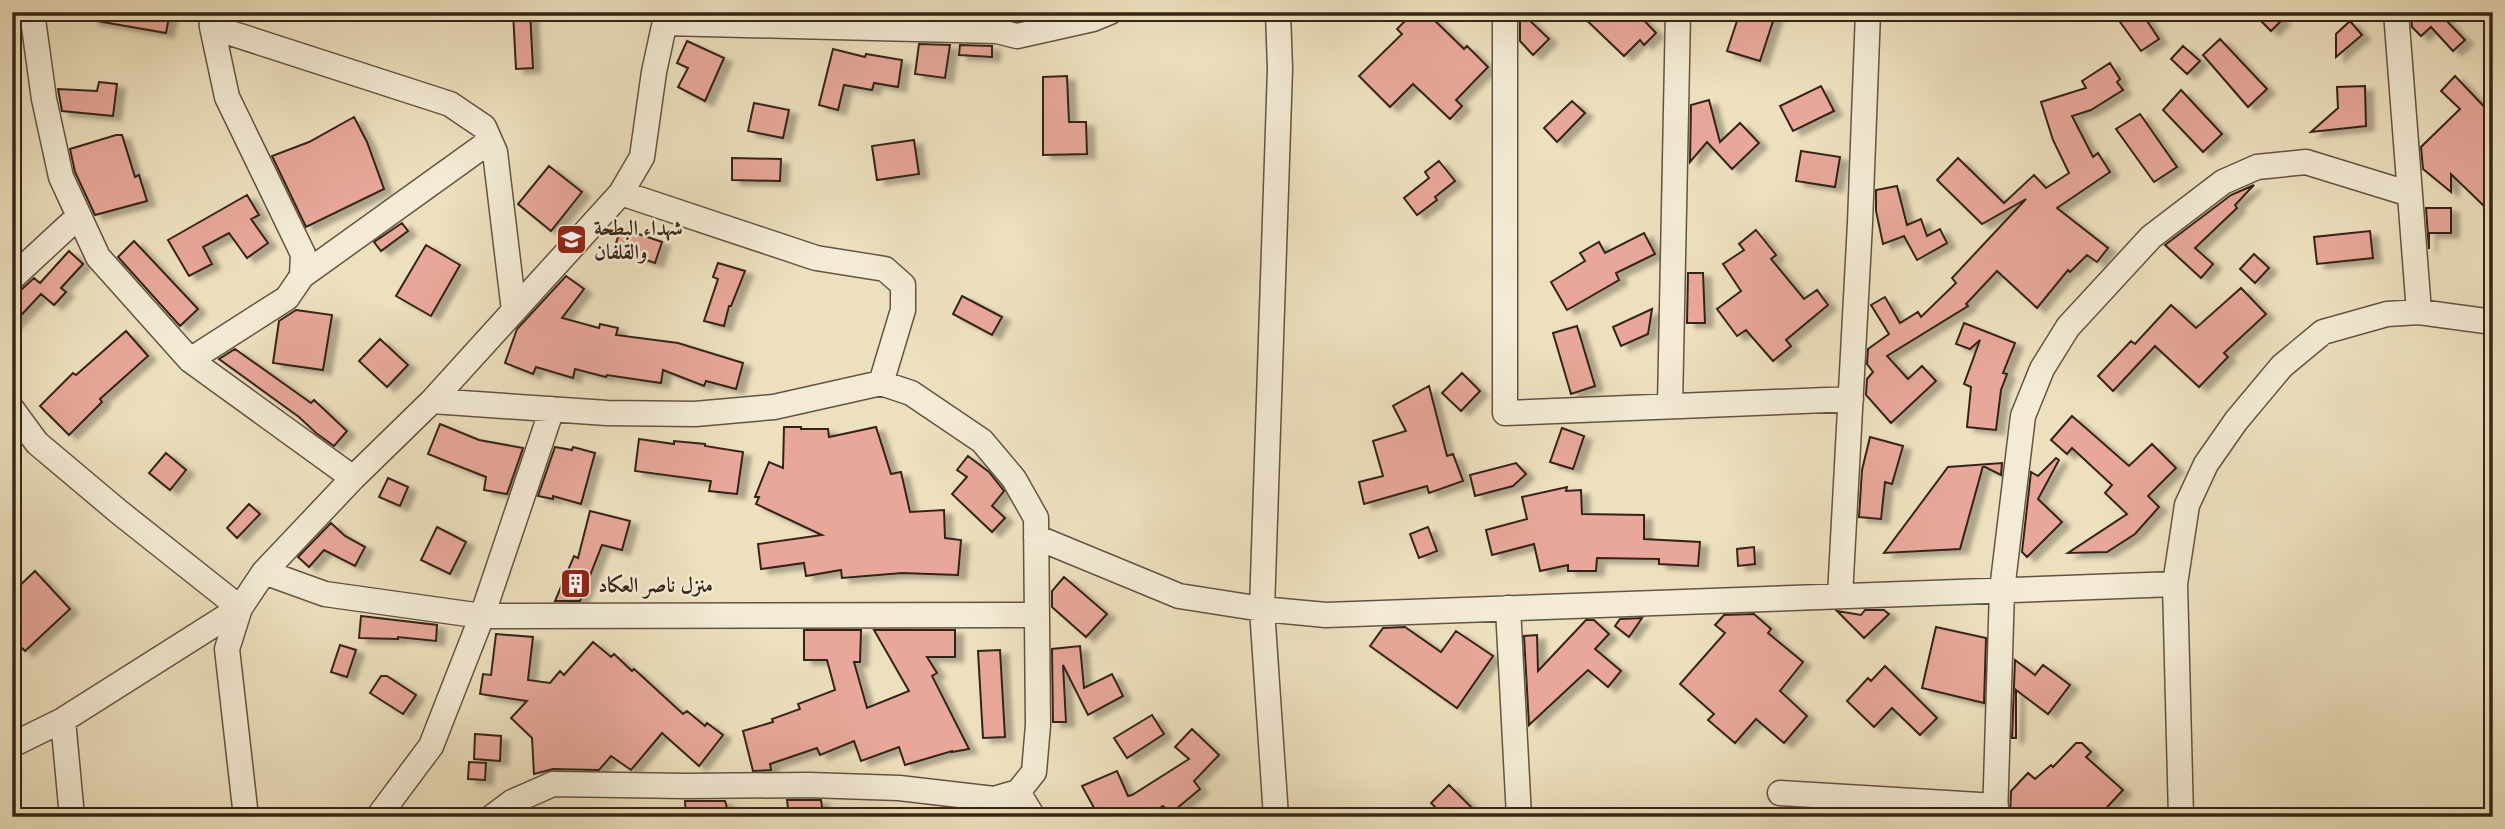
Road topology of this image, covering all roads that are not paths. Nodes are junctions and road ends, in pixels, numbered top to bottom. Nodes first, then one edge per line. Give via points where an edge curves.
1 (32, 12) edge
2 (1111, 12) edge
3 (1278, 12) edge
4 (1505, 12) edge
5 (1678, 12) edge
6 (1868, 12) edge
7 (2396, 12) edge
8 (666, 18) edge
9 (212, 19) edge
10 (490, 141) junction
11 (621, 194) junction
12 (2410, 194) junction
13 (79, 216) junction
14 (302, 276) junction
15 (12, 278) edge
16 (514, 311) junction
17 (2419, 312) junction
18 (2493, 322) edge
19 (190, 360) junction
20 (881, 383) junction
21 (1851, 399) junction
22 (432, 401) junction
23 (1670, 406) junction
24 (12, 409) edge
25 (552, 409) junction
26 (353, 478) junction
27 (1036, 537) junction
28 (264, 572) junction
29 (2175, 584) junction
30 (2002, 590) junction
31 (1840, 596) junction
32 (240, 608) junction
33 (1508, 608) junction
34 (1262, 609) junction
35 (1036, 615) junction
36 (482, 616) junction
37 (63, 720) junction
38 (12, 745) edge
39 (1018, 792) junction
40 (1780, 793) dead end
41 (1996, 811) edge
42 (72, 817) edge
43 (246, 817) edge
44 (378, 817) edge
45 (492, 817) edge
46 (1034, 817) edge
47 (1276, 817) edge
48 (1519, 817) edge
49 (2181, 817) edge

1 - 13 street via 61,177
2 - 8 street via 1017,36 997,31
3 - 34 street via 1280,69
4 - 23 street via 1505,413
5 - 23 street
6 - 21 street
7 - 12 street
8 - 11 street via 642,157
9 - 10 street via 450,104 484,127
9 - 14 street via 227,97 303,254
10 - 14 street
10 - 16 street
11 - 16 street
11 - 20 street via 816,258 885,270 904,285 903,310
12 - 17 street
12 - 30 street via 2306,162 2257,167 2223,182 2151,237 2068,327 2042,369 2024,416
13 - 15 street
13 - 19 street via 98,257
14 - 19 street via 287,298
16 - 22 street
17 - 18 street
17 - 29 street via 2387,314 2323,332 2282,366 2206,464 2186,505
19 - 26 street
20 - 25 street via 774,407 695,414
20 - 27 street via 911,393 982,441 1025,498 1036,518
21 - 23 street
21 - 31 street
22 - 25 street
22 - 26 street
24 - 32 street via 37,443
25 - 36 street
26 - 28 street
27 - 34 street via 1179,596
27 - 35 street
28 - 32 street
28 - 36 street via 325,594
29 - 30 street
29 - 49 street
30 - 31 street
30 - 41 street
31 - 33 street
32 - 37 street
32 - 43 street via 227,649
33 - 34 street via 1326,615
33 - 48 street
34 - 47 street
35 - 36 street
35 - 39 street via 1034,772
36 - 44 street via 431,746
37 - 38 street
37 - 42 street
39 - 45 street via 995,799 899,788 553,784 512,802
39 - 46 street
40 - 41 street

